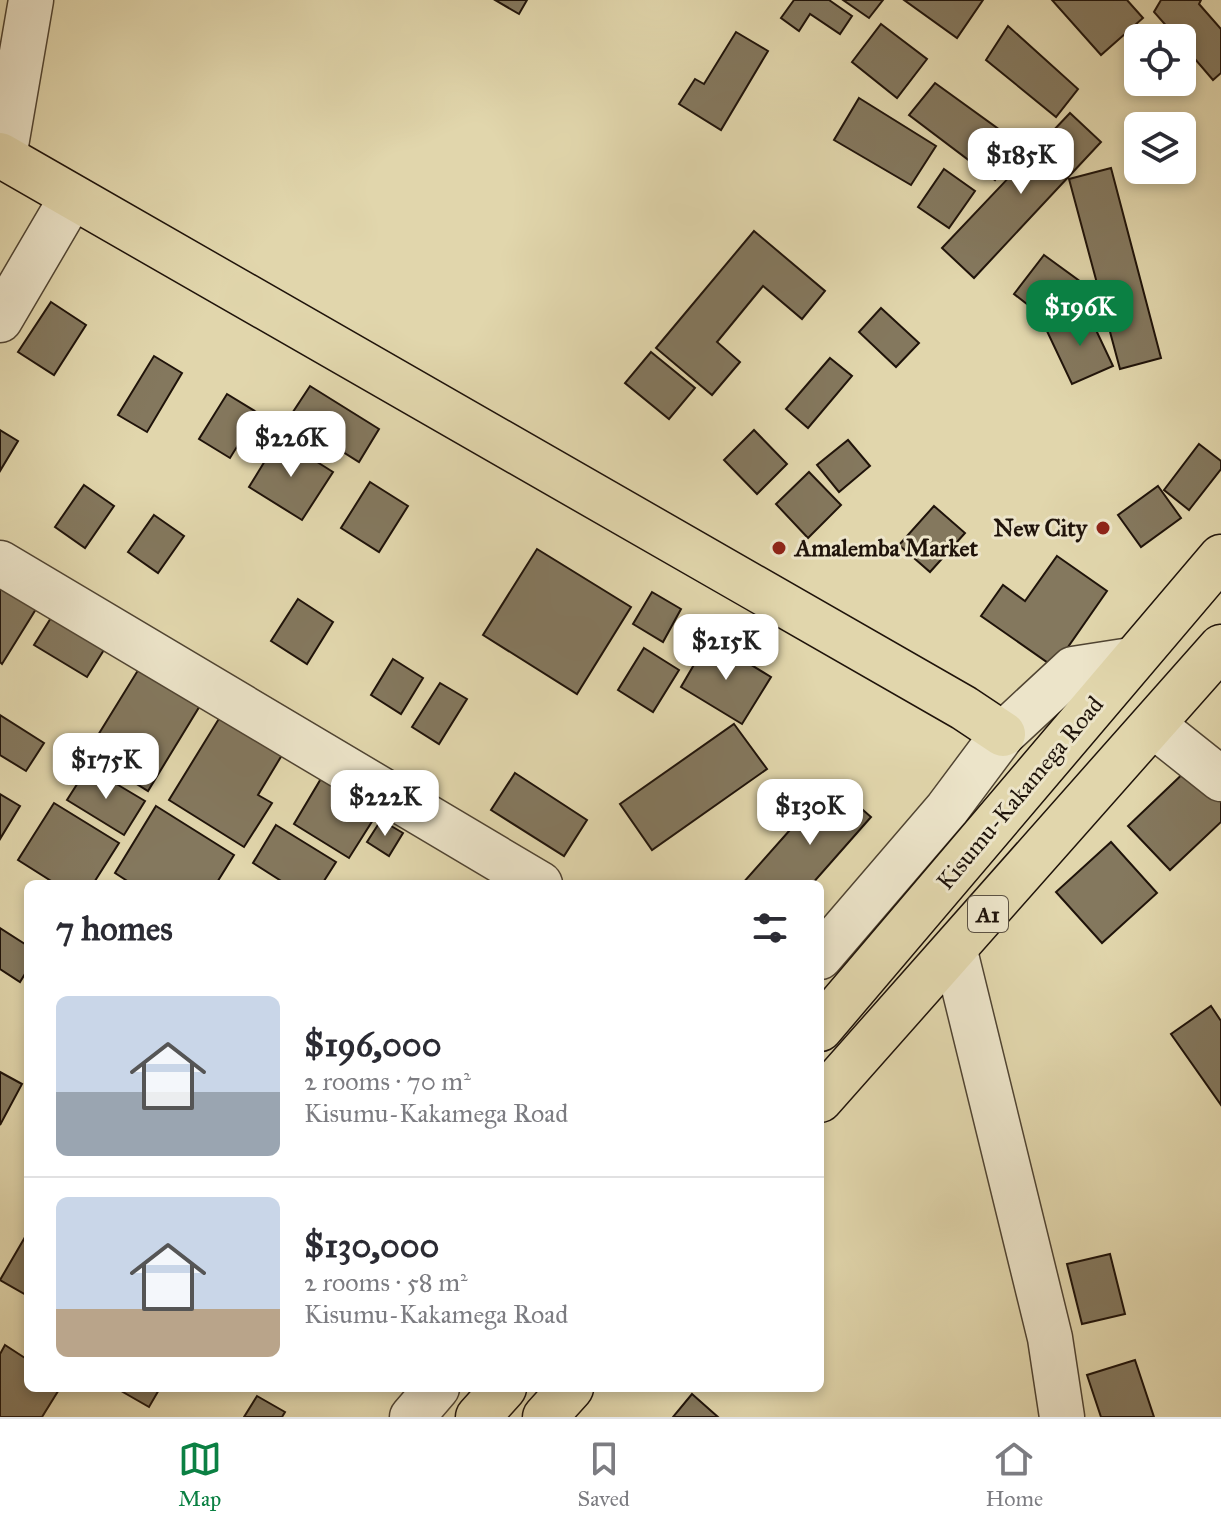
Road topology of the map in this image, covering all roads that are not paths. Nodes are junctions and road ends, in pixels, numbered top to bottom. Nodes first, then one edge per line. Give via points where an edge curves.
1 (31, 0) edge
2 (2, 156) edge
3 (72, 197) junction
4 (0, 320) edge
5 (1221, 557) edge
6 (0, 563) edge
7 (1221, 647) edge
8 (1131, 660) junction
9 (1153, 725) junction
10 (1003, 734) junction
11 (1221, 779) edge
12 (533, 880) edge
13 (955, 951) junction
14 (824, 952) edge
15 (824, 1024) edge
16 (824, 1096) edge
17 (434, 1392) edge
18 (500, 1392) edge
19 (567, 1392) edge
20 (582, 1392) edge
21 (412, 1417) edge
22 (478, 1417) edge
23 (545, 1417) edge
24 (576, 1417) edge
25 (1062, 1417) edge

1 - 2 street
2 - 3 main road
3 - 4 street
3 - 10 main road
5 - 8 main road, Kisumu-Kakamega Road / A1
6 - 12 street
7 - 9 main road, A1
8 - 10 street via 1073,669
8 - 15 main road, Kisumu-Kakamega Road / A1
9 - 11 street
9 - 13 main road, A1
10 - 14 street via 947,809
13 - 16 main road, A1
13 - 25 street via 1050,1338
17 - 21 street
18 - 22 main road
19 - 23 main road
20 - 24 street

